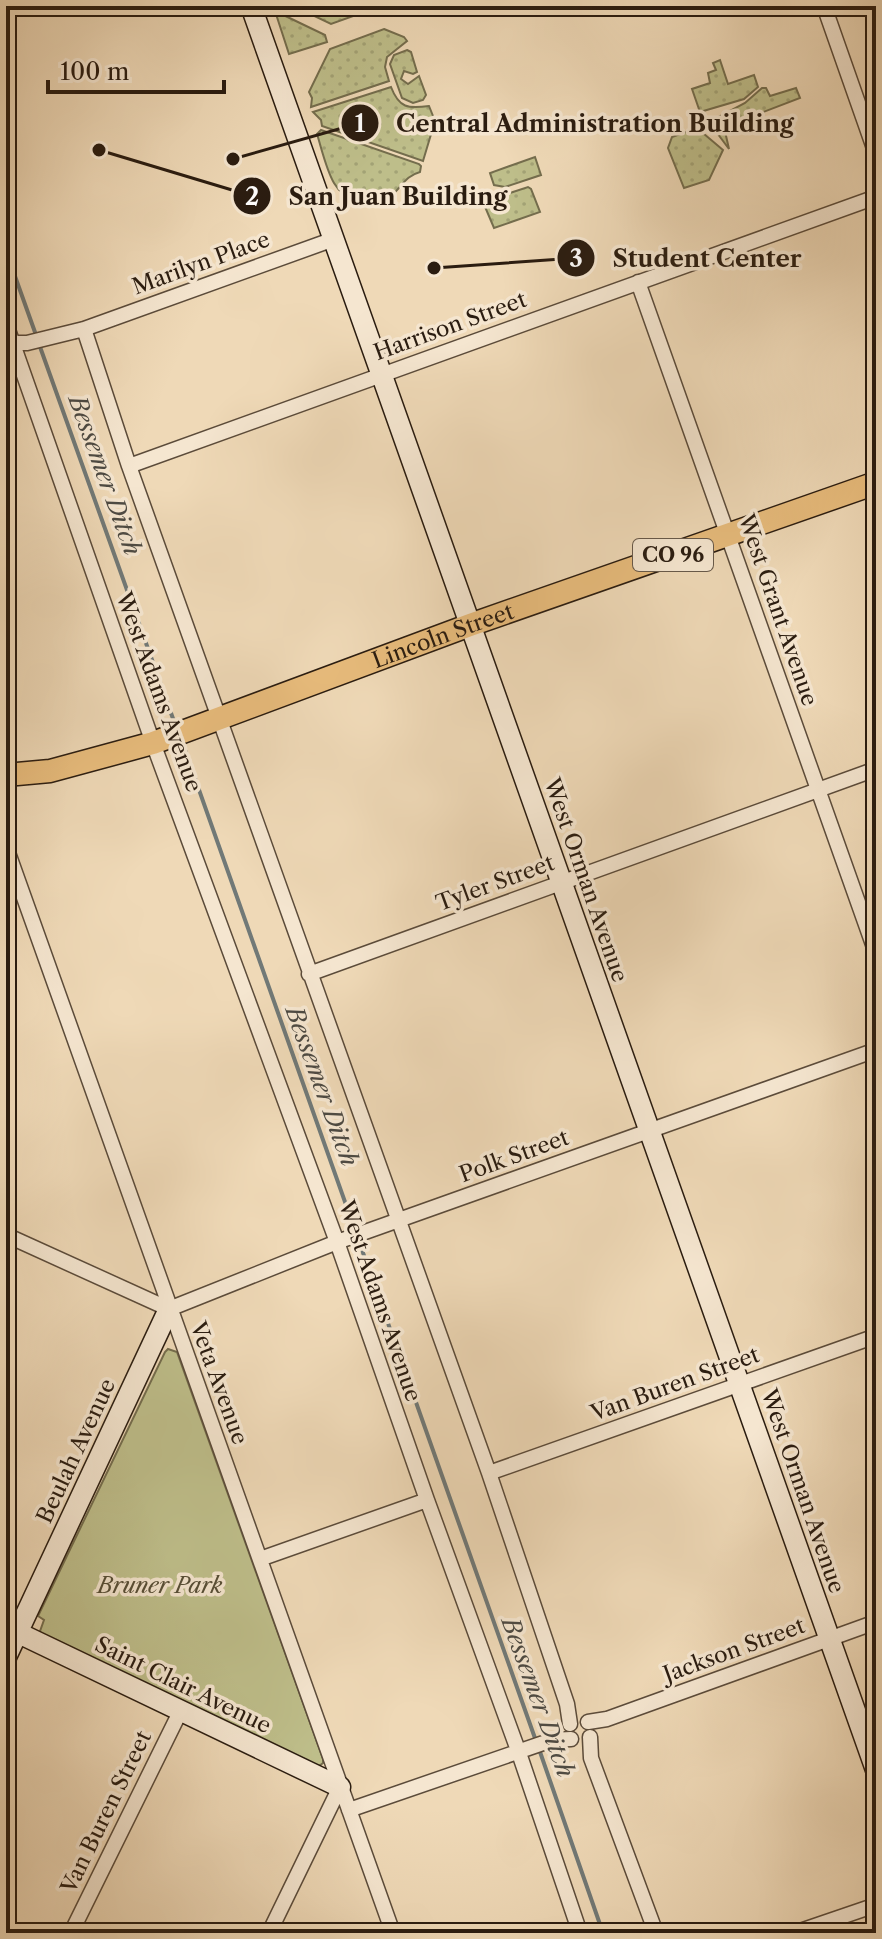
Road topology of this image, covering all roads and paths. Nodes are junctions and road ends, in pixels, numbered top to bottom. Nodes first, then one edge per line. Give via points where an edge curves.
1 (251, 6) edge
2 (824, 6) edge
3 (876, 154) edge
4 (876, 197) edge
5 (334, 239) junction
6 (638, 282) junction
7 (6, 324) edge
8 (84, 329) junction
9 (15, 343) edge
10 (382, 374) junction
11 (129, 466) junction
12 (876, 483) edge
13 (729, 535) junction
14 (470, 625) junction
15 (212, 720) junction
16 (161, 740) junction
17 (876, 769) edge
18 (6, 775) edge
19 (817, 791) junction
20 (6, 847) edge
21 (9, 867) edge
22 (561, 883) junction
23 (876, 953) edge
24 (309, 974) junction
25 (876, 1050) edge
26 (650, 1131) junction
27 (398, 1220) junction
28 (7, 1238) edge
29 (337, 1242) junction
30 (169, 1309) junction
31 (876, 1336) edge
32 (740, 1384) junction
33 (489, 1473) junction
34 (427, 1500) junction
35 (260, 1559) junction
36 (876, 1622) edge
37 (12, 1630) edge
38 (829, 1638) junction
39 (6, 1657) edge
40 (181, 1710) junction
41 (574, 1732) junction
42 (524, 1751) junction
43 (876, 1770) edge
44 (340, 1787) junction
45 (349, 1810) junction
46 (876, 1905) edge
47 (71, 1933) edge
48 (269, 1933) edge
49 (393, 1933) edge
50 (580, 1933) edge
51 (656, 1933) edge
52 (794, 1933) edge

1 - 5 street, West Orman Avenue
2 - 3 street
4 - 6 street, Harrison Street
5 - 8 street, Marilyn Place
5 - 10 street, West Orman Avenue
6 - 10 street, Harrison Street
6 - 13 street, West Grant Avenue
7 - 9 street, West Adams Avenue
8 - 9 street, Marilyn Place
8 - 11 street, West Adams Avenue
9 - 16 street, West Adams Avenue
10 - 11 street, Harrison Street
10 - 14 street, West Orman Avenue
11 - 15 street, West Adams Avenue
12 - 13 main road, Lincoln Street / CO 96
13 - 14 main road, Lincoln Street / CO 96
13 - 19 street, West Grant Avenue
14 - 15 main road, Lincoln Street / CO 96
14 - 22 street, West Orman Avenue
15 - 16 main road, Lincoln Street / CO 96
15 - 24 street, West Adams Avenue
16 - 18 main road, Lincoln Street / CO 96 via 50,771
16 - 29 street, West Adams Avenue
17 - 19 street, Tyler Street
19 - 22 street, Tyler Street
19 - 23 street, West Grant Avenue
20 - 21 street, Veta Avenue
21 - 30 street, Veta Avenue
22 - 24 street, Tyler Street
22 - 26 street, West Orman Avenue
24 - 27 street, West Adams Avenue
25 - 26 street, Polk Street
26 - 27 street, Polk Street
26 - 32 street, West Orman Avenue
27 - 29 street, Polk Street
27 - 33 street, West Adams Avenue
28 - 30 street
29 - 30 street, Polk Street
29 - 34 street, West Adams Avenue
30 - 35 street, Veta Avenue
30 - 37 street, Beulah Avenue
31 - 32 street, Van Buren Street
32 - 33 street, Van Buren Street
32 - 38 street, West Orman Avenue
33 - 41 street, West Adams Avenue
34 - 35 street
34 - 42 street, West Adams Avenue
35 - 44 street, Veta Avenue
36 - 38 street, Jackson Street
37 - 39 street, Beulah Avenue
37 - 40 street, Saint Clair Avenue
38 - 41 street, Jackson Street
38 - 43 street, West Orman Avenue
40 - 44 street, Saint Clair Avenue
40 - 47 street, Van Buren Street
41 - 42 street, Jackson Street
41 - 51 street, West Adams Avenue via 591,1758
42 - 45 street, Jackson Street
42 - 50 street, West Adams Avenue
44 - 45 street, Veta Avenue
44 - 48 street
45 - 49 street, Veta Avenue
46 - 52 street

